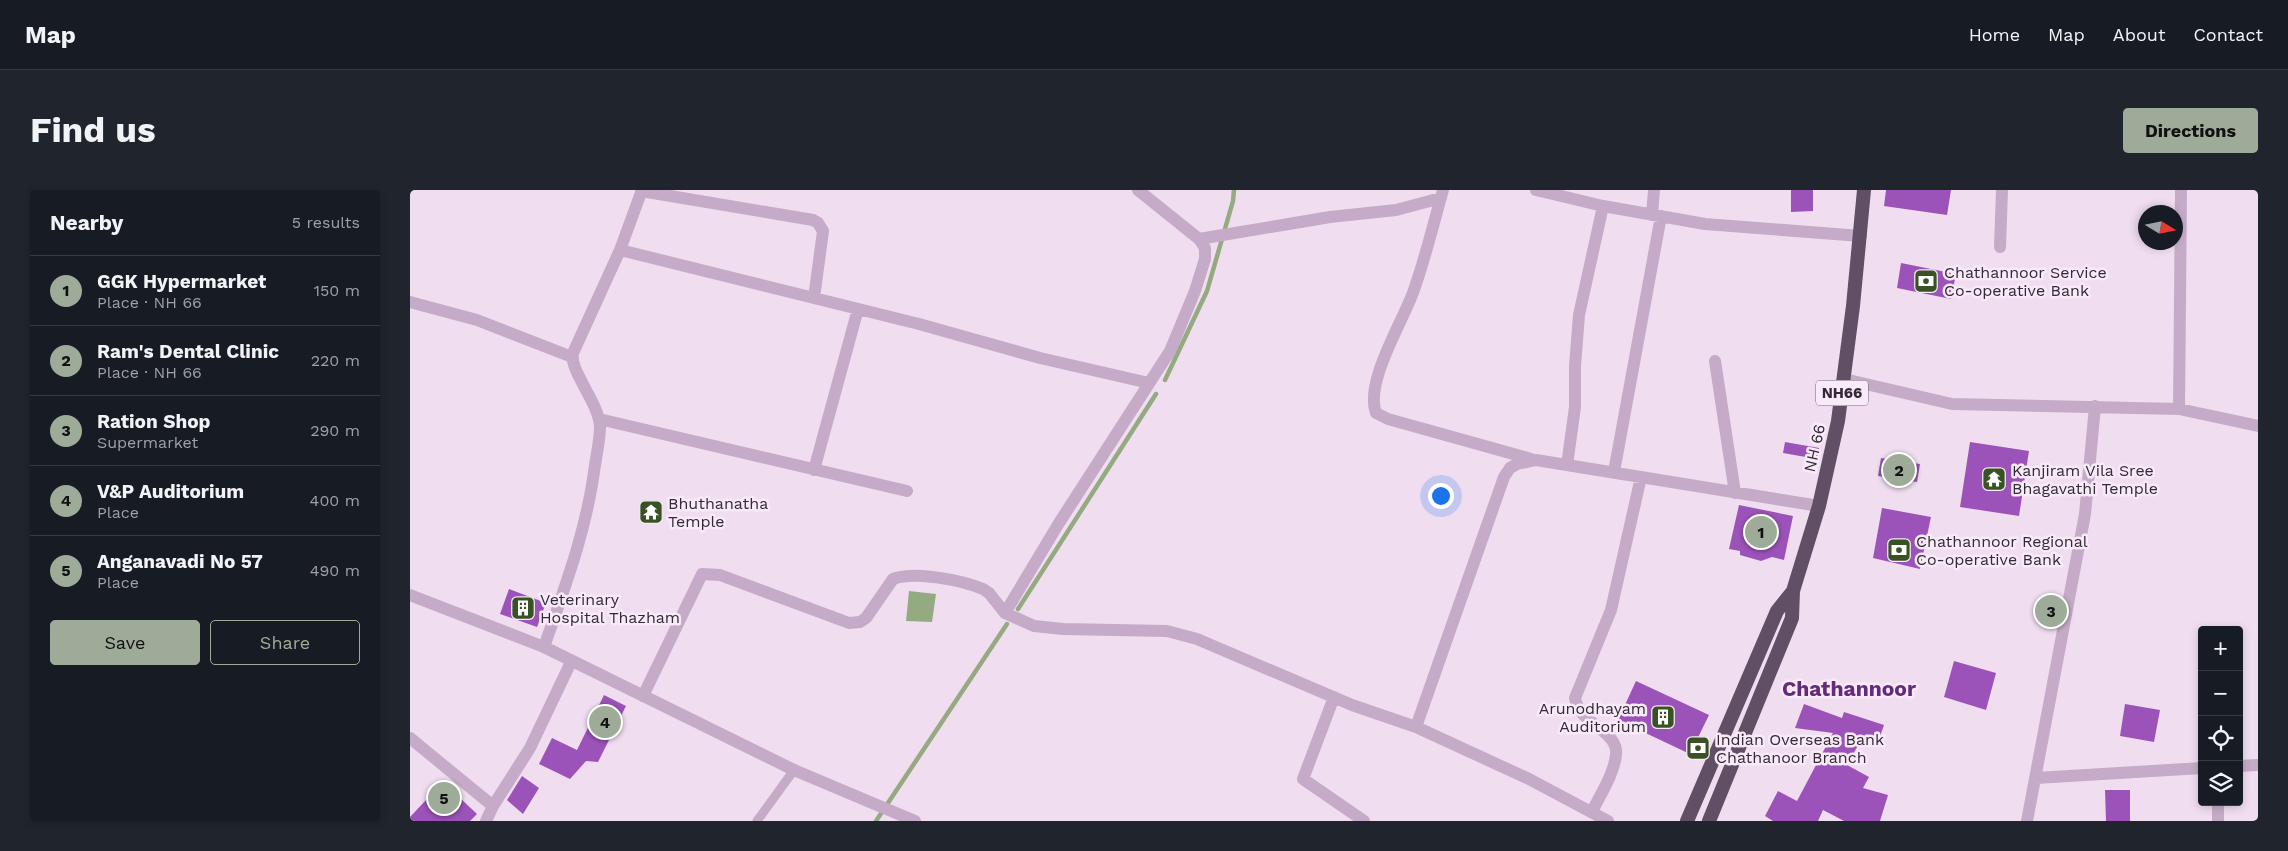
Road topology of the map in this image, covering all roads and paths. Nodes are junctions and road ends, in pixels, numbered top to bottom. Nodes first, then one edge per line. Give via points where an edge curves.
1 (641, 190) edge
2 (1138, 190) edge
3 (1536, 190) edge
4 (1654, 190) edge
5 (1864, 190) edge
6 (2002, 190) edge
7 (2181, 190) edge
8 (1442, 194) edge
9 (1603, 206) junction
10 (1657, 216) junction
11 (1861, 236) junction
12 (1199, 239) junction
13 (2000, 246) dead end
14 (620, 250) junction
15 (814, 298) junction
16 (410, 302) edge
17 (858, 309) junction
18 (572, 357) junction
19 (1715, 360) dead end
20 (1844, 379) junction
21 (1150, 384) junction
22 (2095, 406) junction
23 (2179, 409) junction
24 (599, 419) junction
25 (2258, 426) edge
26 (1536, 460) junction
27 (1566, 465) junction
28 (814, 470) junction
29 (1614, 472) junction
30 (1641, 477) junction
31 (907, 491) dead end
32 (1735, 493) junction
33 (1819, 506) junction
34 (1793, 591) junction
35 (410, 595) edge
36 (1005, 613) junction
37 (544, 648) junction
38 (571, 662) junction
39 (644, 696) junction
40 (1334, 697) junction
41 (1416, 727) junction
42 (410, 738) edge
43 (2258, 765) edge
44 (2243, 766) edge
45 (2198, 768) edge
46 (794, 770) junction
47 (2036, 778) junction
48 (493, 806) junction
49 (2218, 806) edge
50 (1592, 812) junction
51 (910, 819) edge
52 (486, 821) edge
53 (757, 821) edge
54 (1364, 821) edge
55 (1608, 821) edge
56 (1687, 821) edge
57 (1709, 821) edge
58 (2028, 821) edge
59 (2218, 821) edge

1 - 14 street
1 - 15 street via 818,223 823,232
2 - 12 street
3 - 9 street
4 - 10 street
5 - 11 highway, NH 66 / NH66
6 - 13 street
7 - 23 street
8 - 12 street via 1396,210 1330,217
8 - 26 street via 1415,288 1380,370 1374,392 1376,413 1438,434
9 - 10 street
9 - 27 street via 1579,315 1575,407
10 - 11 street via 1705,224
10 - 29 street
11 - 20 highway, NH 66 / NH66
12 - 21 street via 1206,253 1195,291 1170,352
14 - 15 street
14 - 18 street
15 - 17 street
16 - 18 street via 477,320
17 - 21 street
17 - 28 street
18 - 24 street
19 - 32 street
20 - 22 street via 1952,404
20 - 33 highway, NH 66 / NH66
21 - 36 street via 1059,523
22 - 23 street
22 - 47 street via 2085,514
23 - 25 street
24 - 28 street
24 - 37 street via 585,526
26 - 27 street
26 - 41 street via 1517,464 1504,476
27 - 29 street
28 - 31 street
29 - 30 street
30 - 32 street
30 - 50 street via 1611,610 1575,698 1580,714 1609,736 1616,748 1614,764
32 - 33 street
33 - 34 highway, NH 66 / NH66
34 - 56 highway, NH 66 / NH66 via 1778,611
34 - 57 highway, NH 66 / NH66 via 1792,618
35 - 37 street
36 - 39 street via 989,593 974,585 900,576 889,585 866,618 849,623 713,573 702,574
36 - 40 street via 1034,626 1155,630 1188,636
37 - 38 street
38 - 39 street
38 - 48 street via 530,748
39 - 46 street
40 - 41 street
40 - 54 street via 1304,779
41 - 50 street via 1530,778
42 - 48 street
43 - 44 street
45 - 47 street
46 - 51 street
46 - 53 lane
47 - 58 street
48 - 52 street
49 - 59 street
50 - 55 street

